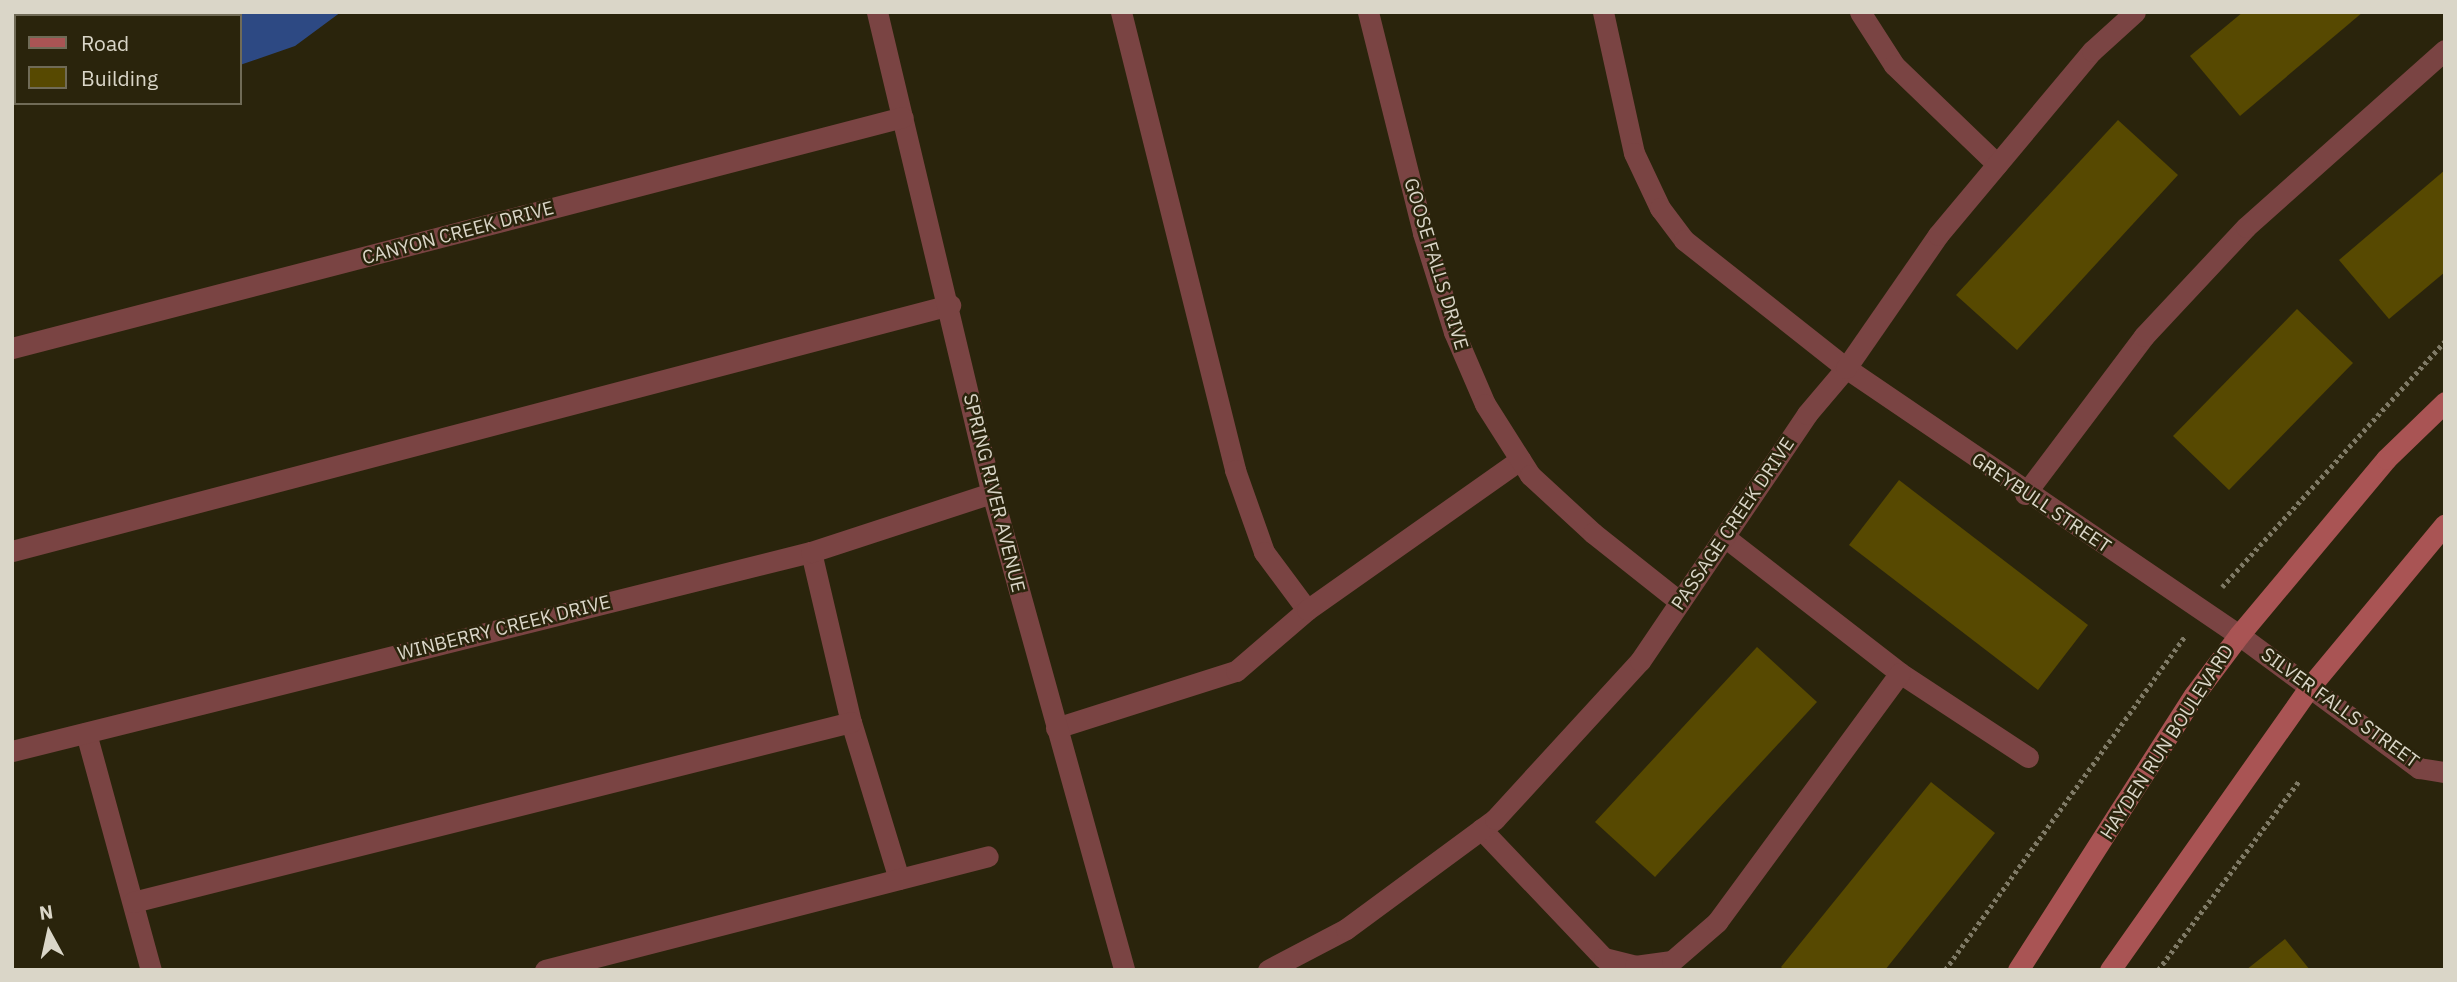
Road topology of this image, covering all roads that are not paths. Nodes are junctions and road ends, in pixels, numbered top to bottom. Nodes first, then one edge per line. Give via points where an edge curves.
1 (877, 12) edge
2 (1121, 12) edge
3 (1368, 12) edge
4 (1603, 12) edge
5 (1860, 12) edge
6 (2135, 12) edge
7 (2445, 50) edge
8 (903, 117) junction
9 (1997, 164) junction
10 (950, 305) junction
11 (12, 348) edge
12 (1846, 368) junction
13 (2445, 402) edge
14 (1520, 460) junction
15 (992, 493) junction
16 (2025, 494) junction
17 (2445, 524) edge
18 (1726, 538) junction
19 (12, 551) edge
20 (811, 552) junction
21 (1680, 602) junction
22 (1307, 610) junction
23 (2239, 635) junction
24 (1900, 673) junction
25 (2308, 689) junction
26 (851, 722) junction
27 (1056, 728) junction
28 (86, 733) junction
29 (12, 751) edge
30 (2028, 757) dead end
31 (2445, 772) edge
32 (1481, 829) junction
33 (988, 856) dead end
34 (899, 879) junction
35 (132, 902) junction
36 (151, 970) edge
37 (545, 970) edge
38 (1124, 970) edge
39 (1268, 970) edge
40 (2018, 970) edge
41 (2109, 970) edge

1 - 8 street, SPRING RIVER AVENUE
2 - 22 street via 1235,470 1264,552
3 - 14 street, GOOSE FALLS DRIVE via 1423,233 1454,332 1485,404
4 - 12 street, GREYBULL STREET via 1634,153 1660,208 1684,240
5 - 9 street via 1894,65
6 - 9 street, PASSAGE CREEK DRIVE via 2092,51
7 - 16 street via 2236,237 2144,336
8 - 10 street, SPRING RIVER AVENUE
8 - 11 street, CANYON CREEK DRIVE
9 - 12 street, PASSAGE CREEK DRIVE via 1938,235
10 - 15 street, SPRING RIVER AVENUE
10 - 19 street
12 - 16 street, GREYBULL STREET
12 - 18 street, PASSAGE CREEK DRIVE via 1807,414
13 - 23 main road, HAYDEN RUN BOULEVARD via 2386,459
14 - 21 street, GOOSE FALLS DRIVE via 1593,533
14 - 22 street
15 - 20 street, WINBERRY CREEK DRIVE
15 - 27 street, SPRING RIVER AVENUE
16 - 23 street, GREYBULL STREET
17 - 25 main road
18 - 21 street, PASSAGE CREEK DRIVE
18 - 24 street
20 - 26 street
20 - 28 street, WINBERRY CREEK DRIVE
21 - 32 street, PASSAGE CREEK DRIVE via 1640,661
22 - 27 street via 1236,671
23 - 25 street, SILVER FALLS STREET
23 - 40 main road, HAYDEN RUN BOULEVARD via 2194,695
24 - 30 street
24 - 32 street via 1717,922 1672,961 1635,966 1604,958
25 - 31 street, SILVER FALLS STREET via 2419,768
25 - 41 main road
26 - 34 street
26 - 35 street
27 - 38 street, SPRING RIVER AVENUE
28 - 29 street, WINBERRY CREEK DRIVE
28 - 35 street
32 - 39 street, PASSAGE CREEK DRIVE via 1346,929
33 - 34 street
34 - 37 street
35 - 36 street

